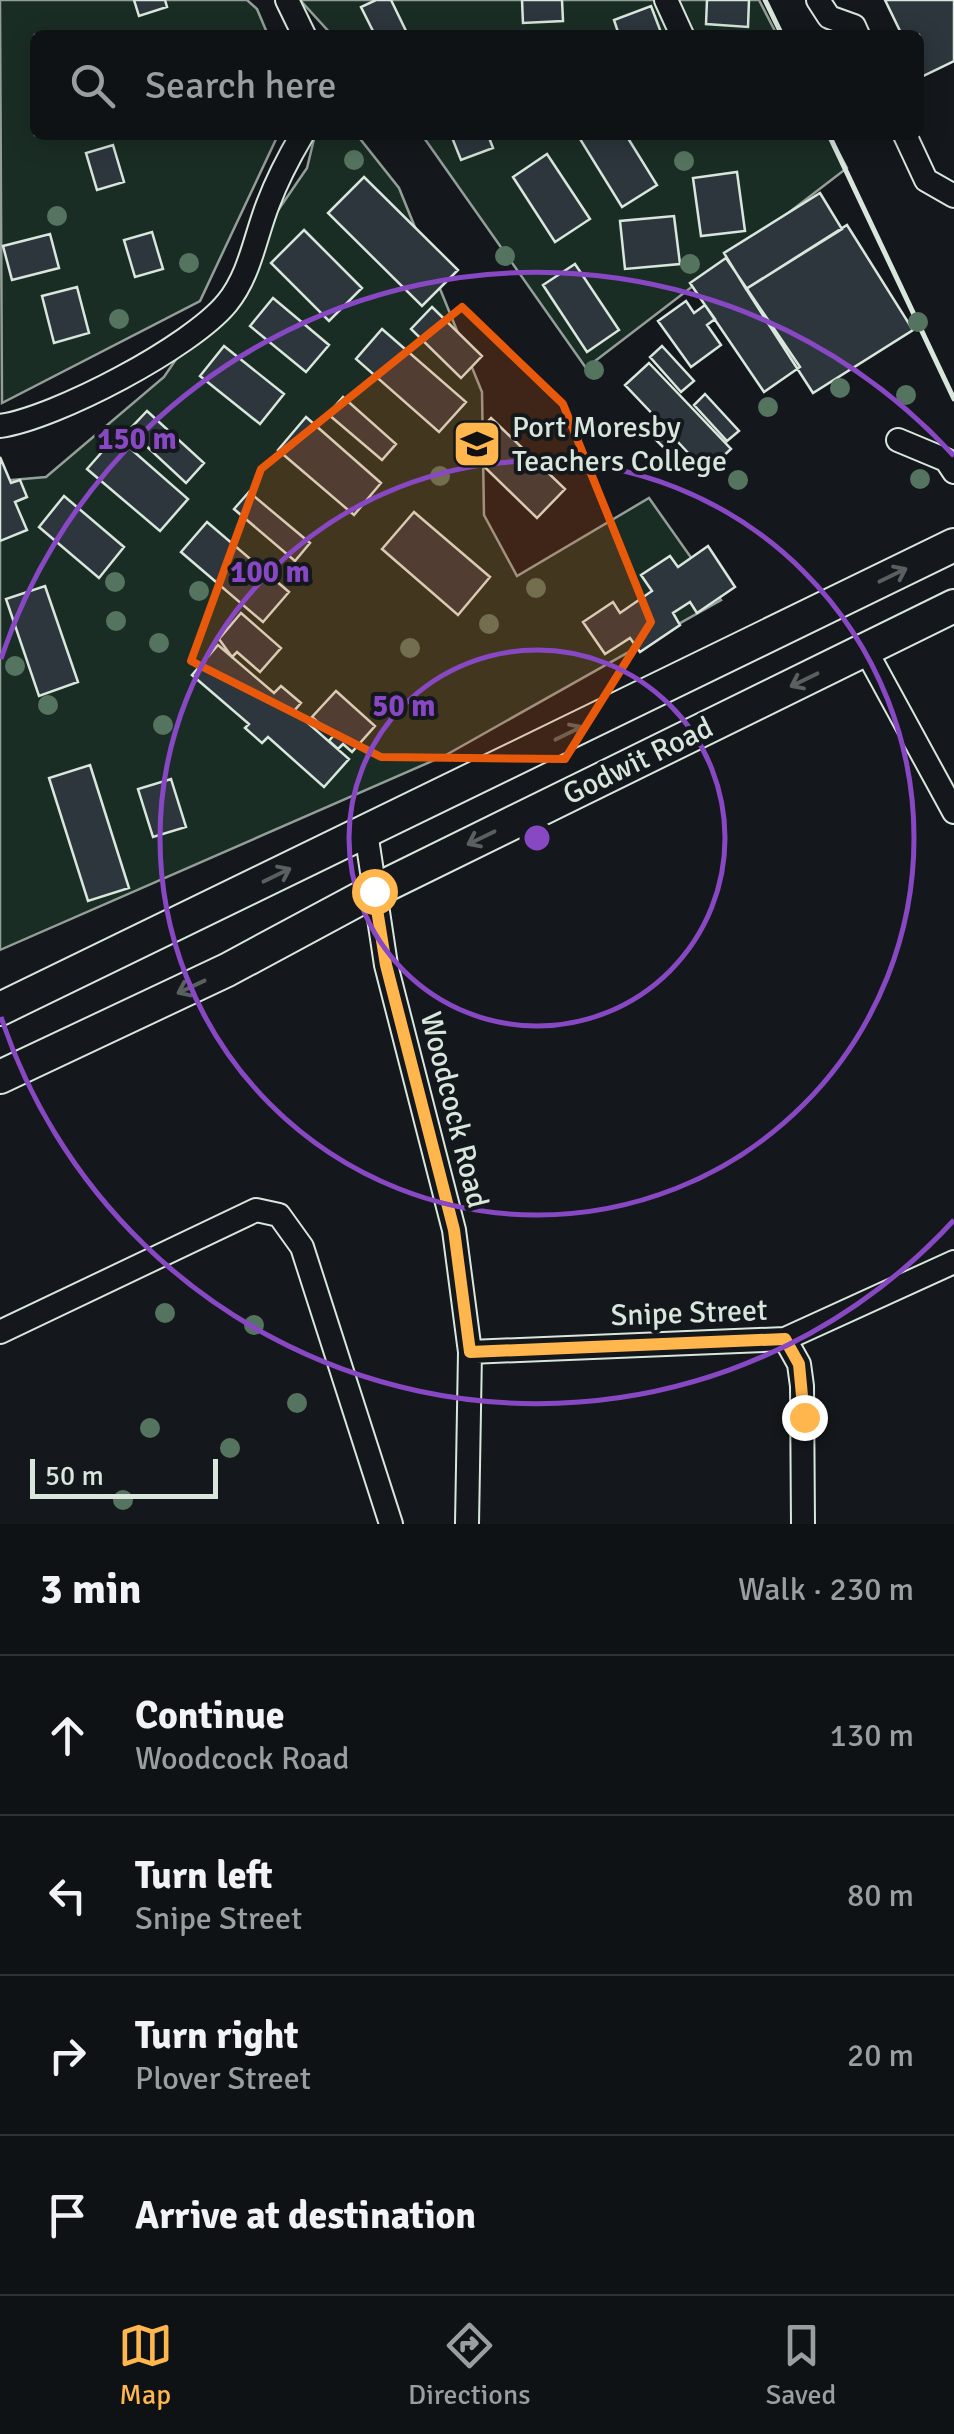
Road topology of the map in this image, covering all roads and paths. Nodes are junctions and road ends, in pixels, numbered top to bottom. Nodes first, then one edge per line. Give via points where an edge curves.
1 (287, 0) edge
2 (666, 0) edge
3 (818, 0) edge
4 (302, 30) edge
5 (680, 30) edge
6 (856, 30) edge
7 (300, 140) edge
8 (906, 140) edge
9 (954, 196) edge
10 (0, 426) edge
11 (898, 440) dead end
12 (954, 472) edge
13 (954, 545) edge
14 (954, 606) edge
15 (865, 649) junction
16 (954, 812) edge
17 (366, 832) junction
18 (374, 891) junction
19 (0, 1009) edge
20 (0, 1077) edge
21 (954, 1262) edge
22 (0, 1332) edge
23 (785, 1339) junction
24 (470, 1352) junction
25 (391, 1524) edge
26 (466, 1524) edge
27 (803, 1524) edge

1 - 4 street
2 - 5 street
3 - 6 street via 829,16
7 - 10 street via 227,302 109,386
8 - 9 street via 926,180
11 - 12 street via 946,460
17 -> 13 main road, Godwit Road
14 - 15 main road, Godwit Road
15 - 16 street
15 -> 18 main road, Godwit Road
17 - 18 street, Woodcock Road
19 -> 17 main road, Godwit Road
18 -> 20 main road, Godwit Road via 228,970
18 - 24 street, Woodcock Road via 386,965 454,1230
21 - 23 street, Snipe Street
22 - 25 street via 256,1210 279,1215 302,1248
23 - 24 street, Snipe Street
23 - 27 street via 802,1386
24 - 26 street, Woodcock Road

